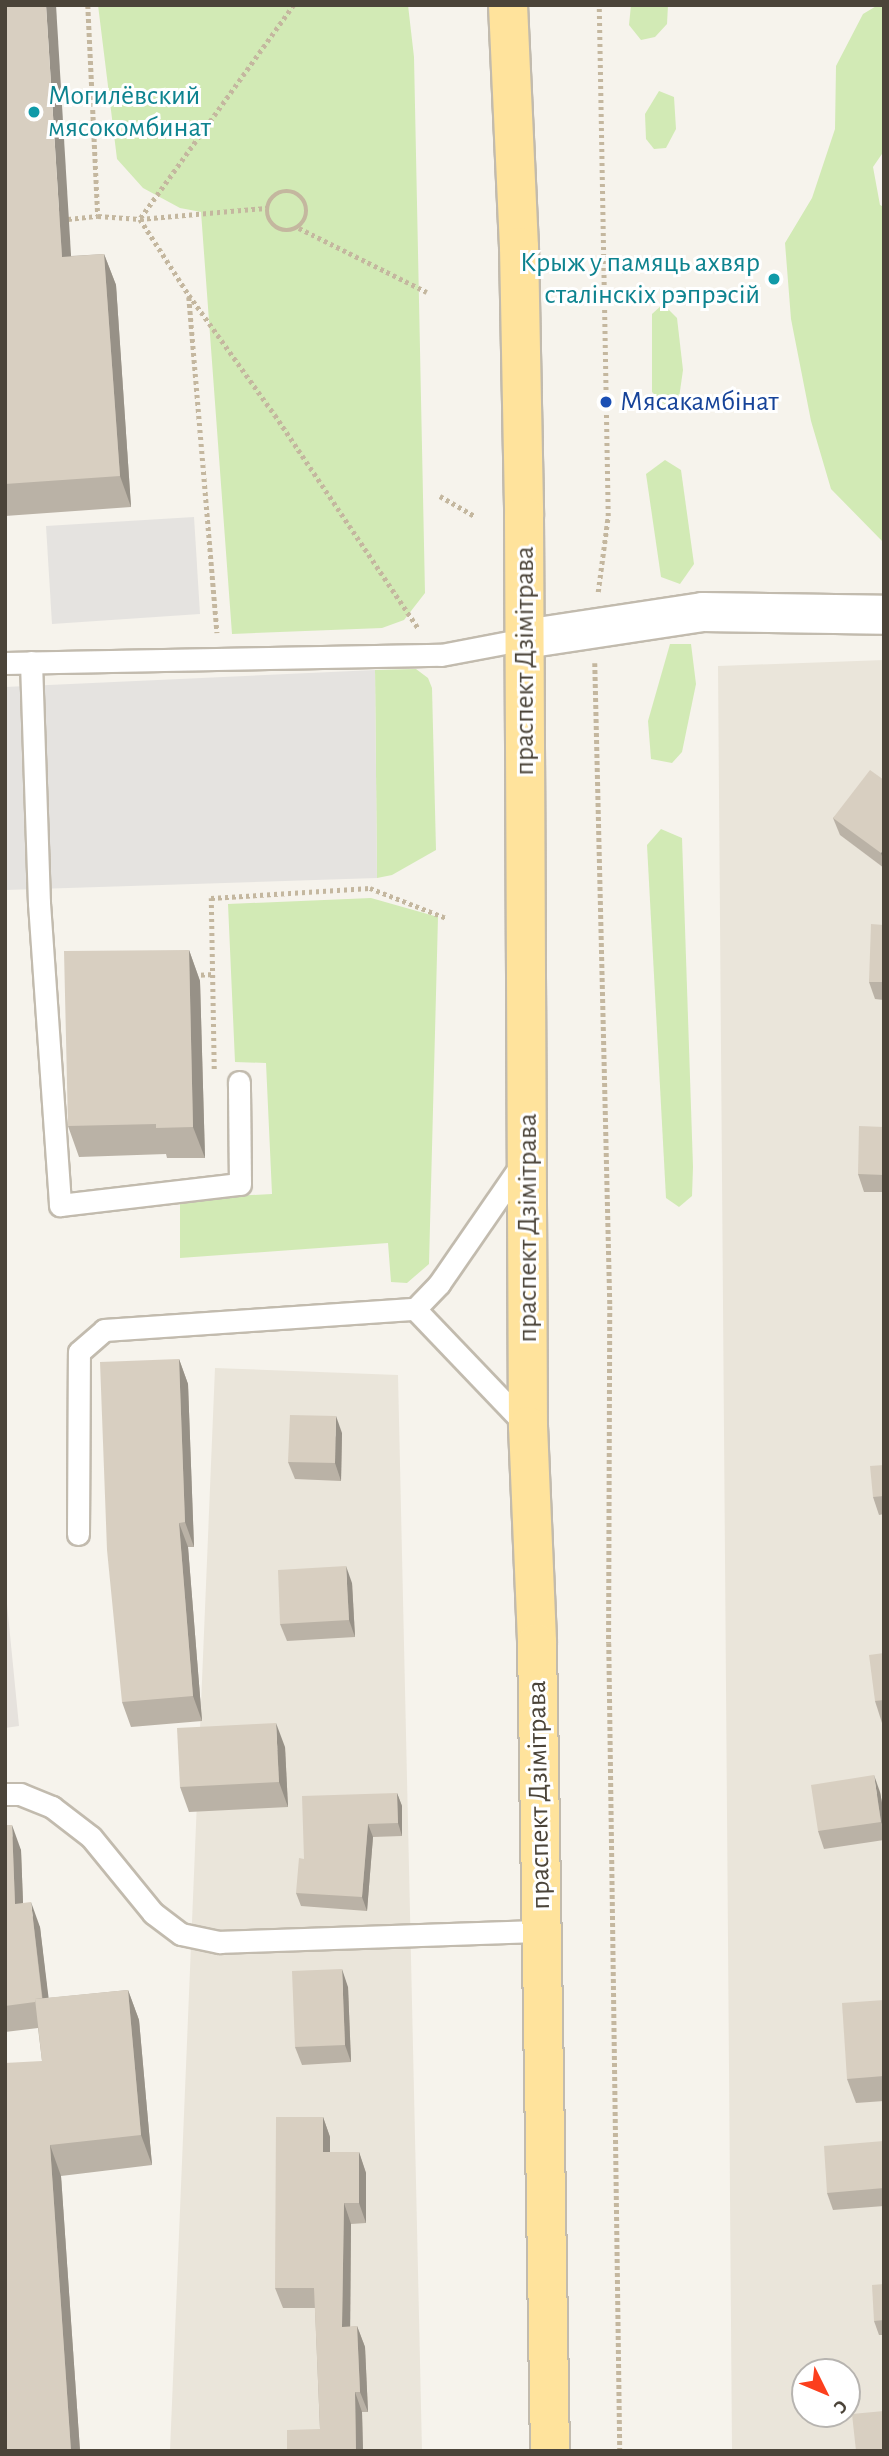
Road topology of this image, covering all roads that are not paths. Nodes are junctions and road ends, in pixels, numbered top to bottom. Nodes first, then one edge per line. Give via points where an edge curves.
1 (508, 5) edge
2 (884, 615) edge
3 (525, 639) junction
4 (31, 662) junction
5 (5, 663) edge
6 (239, 1082) road end
7 (529, 1153) junction
8 (415, 1309) junction
9 (528, 1426) junction
10 (78, 1534) dead end
11 (5, 1794) edge
12 (541, 1931) junction
13 (550, 2451) edge

1 - 3 main road, праспект Дзімітрава via 519,247
2 - 3 street via 703,612
3 - 4 lane via 441,654
3 - 7 main road, праспект Дзімітрава
4 - 5 lane
4 - 6 lane via 38,903 60,1205 240,1184
7 - 8 lane via 439,1284
7 - 9 main road, праспект Дзімітрава
8 - 9 lane
8 - 10 lane via 104,1330 79,1352
9 - 12 main road, праспект Дзімітрава
11 - 12 lane via 20,1794 52,1807 91,1837 153,1913 181,1934 220,1942
12 - 13 main road, праспект Дзімітрава

